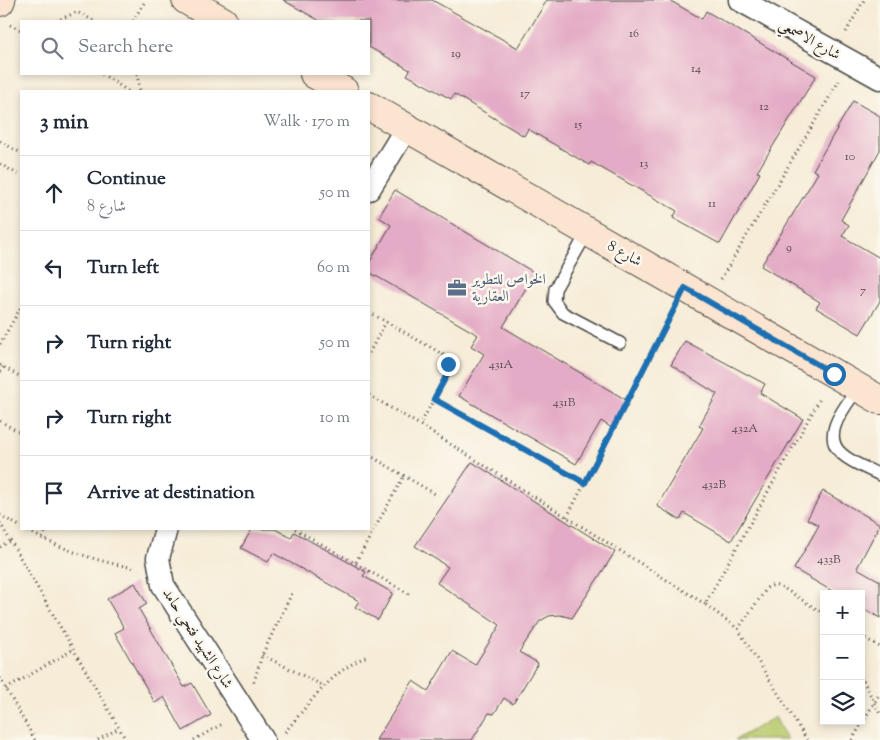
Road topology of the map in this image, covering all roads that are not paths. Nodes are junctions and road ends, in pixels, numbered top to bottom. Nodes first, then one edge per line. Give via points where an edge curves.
1 (186, 0) edge
2 (740, 0) edge
3 (221, 20) edge
4 (316, 75) edge
5 (880, 78) edge
6 (342, 90) edge
7 (370, 107) edge
8 (406, 128) junction
9 (370, 187) edge
10 (588, 231) junction
11 (620, 344) dead end
12 (869, 394) edge
13 (880, 475) edge
14 (166, 530) edge
15 (273, 737) edge

1 - 3 street
2 - 5 street, شارع الاصمعي
4 - 6 street
7 - 8 street, شارع 8
8 - 9 street
8 - 10 street, شارع 8
10 - 11 lane via 555,289 554,301 563,313
10 - 12 street, شارع 8
12 - 13 lane via 833,428 834,442 841,454
14 - 15 street, شارع الشهيد فتحي حامد via 158,558 159,572 173,603 245,710

